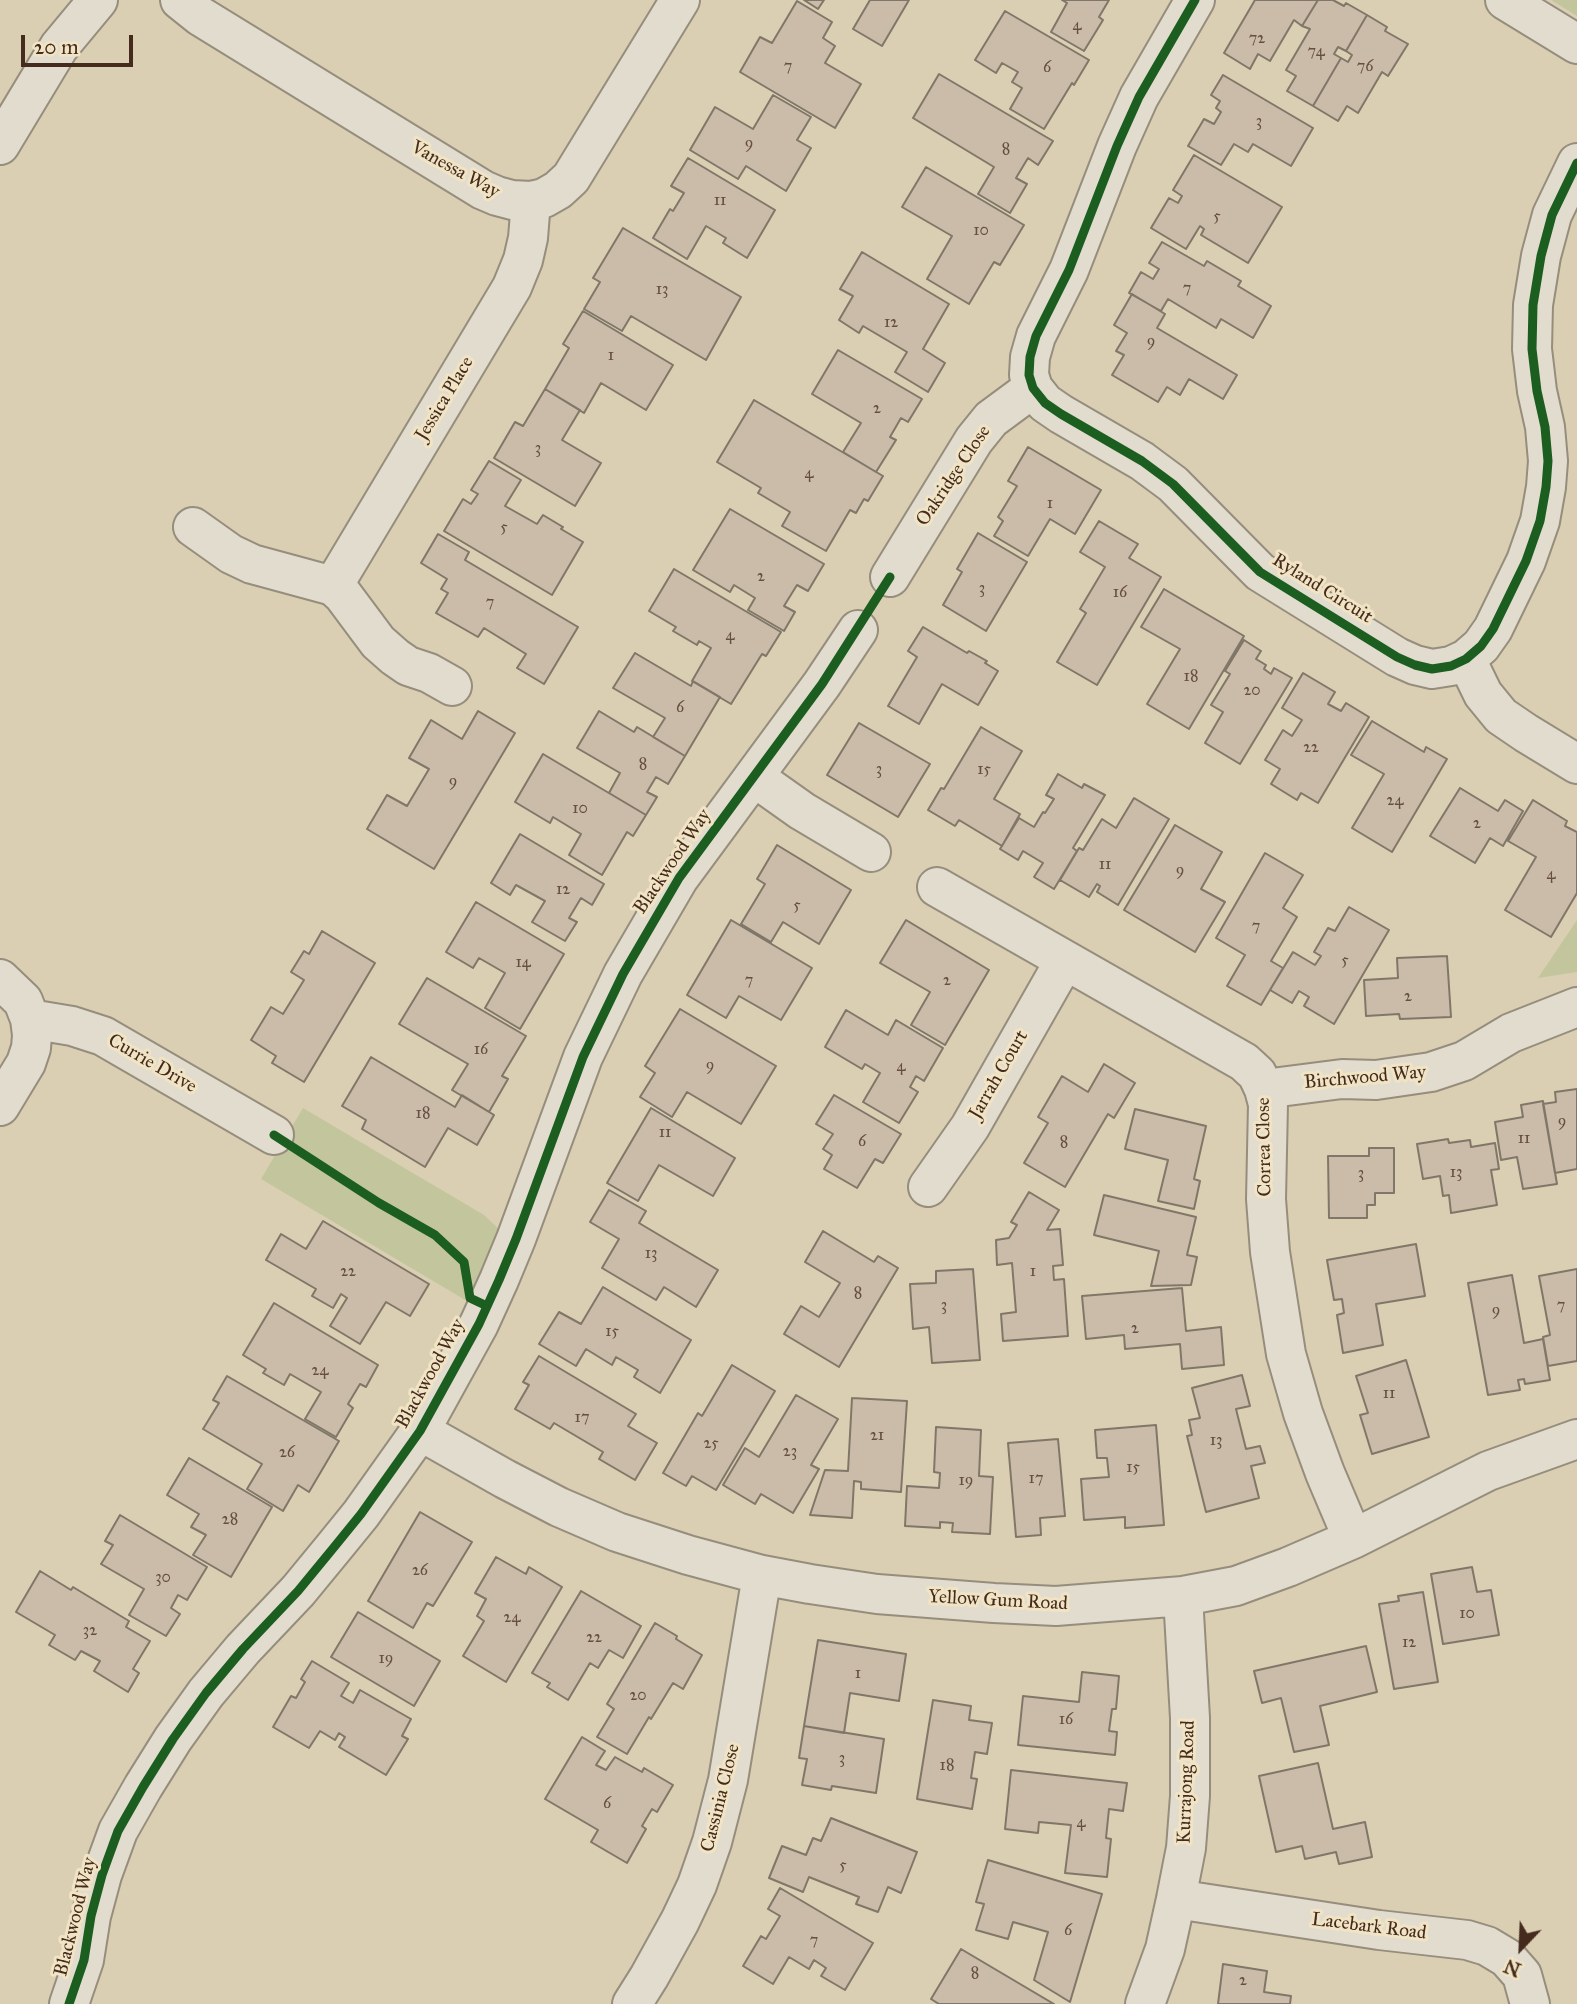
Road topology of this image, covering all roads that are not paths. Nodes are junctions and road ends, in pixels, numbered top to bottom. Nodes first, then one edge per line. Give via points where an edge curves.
1 (78, 0) edge
2 (98, 0) edge
3 (153, 0) edge
4 (680, 0) edge
5 (1195, 0) edge
6 (1505, 0) edge
7 (190, 8) edge
8 (1577, 44) edge
9 (59, 47) junction
10 (0, 145) edge
11 (1577, 163) edge
12 (531, 201) junction
13 (1033, 388) junction
14 (193, 527) dead end
15 (890, 577) dead end
16 (333, 586) junction
17 (858, 629) dead end
18 (1466, 659) junction
19 (452, 686) dead end
20 (1577, 764) edge
21 (754, 777) junction
22 (871, 852) dead end
23 (937, 887) dead end
24 (1065, 960) junction
25 (0, 979) edge
26 (1577, 1007) edge
27 (30, 1019) junction
28 (1264, 1089) junction
29 (0, 1106) edge
30 (274, 1135) dead end
31 (928, 1187) dead end
32 (421, 1431) junction
33 (1577, 1440) edge
34 (1353, 1539) junction
35 (762, 1575) junction
36 (1183, 1596) junction
37 (1176, 1899) junction
38 (69, 2004) edge
39 (632, 2004) edge
40 (1145, 2004) edge
41 (1530, 2004) edge

1 - 9 street
2 - 9 street
3 - 7 street, Vanessa Way
4 - 12 street via 571,178 558,190
5 - 13 street via 1139,97 1069,270 1036,336 1030,357
6 - 8 street
7 - 12 street, Vanessa Way via 483,190
9 - 10 street
11 - 18 street via 1552,215 1533,305 1532,349 1548,461 1540,521 1493,629
12 - 16 street, Jessica Place via 528,238 512,287
13 - 15 street, Oakridge Close via 992,419 974,440
13 - 18 street, Ryland Circuit via 1061,415 1157,471 1260,572 1284,588 1415,665 1432,669
14 - 16 street via 252,564
16 - 19 street via 395,657
17 - 21 street, Blackwood Way
18 - 20 street via 1483,694 1501,716
21 - 22 street
21 - 32 street, Blackwood Way via 679,878 623,974 583,1057 499,1280
23 - 24 street, Correa Close
24 - 28 street, Correa Close via 1244,1062
24 - 31 street, Jarrah Court via 970,1127
25 - 27 street via 23,1001
26 - 28 street, Birchwood Way via 1431,1072
27 - 29 street via 31,1048 26,1063
27 - 30 street, Currie Drive via 103,1036
28 - 34 street, Correa Close via 1268,1104 1268,1226 1286,1353 1303,1413
32 - 35 street, Yellow Gum Road via 559,1507 617,1532
32 - 38 street, Blackwood Way via 335,1546 206,1693 143,1787 118,1831 102,1875 84,1960
33 - 34 street, Yellow Gum Road via 1488,1471
34 - 36 street, Yellow Gum Road via 1236,1586
35 - 36 street, Yellow Gum Road via 877,1594 994,1603 1056,1606
35 - 39 street, Cassinia Close via 735,1743 712,1842 680,1921
36 - 37 street, Kurrajong Road via 1190,1796
37 - 40 street, Kurrajong Road via 1165,1949
37 - 41 street, Lacebark Road via 1467,1940 1507,1958 1522,1975

